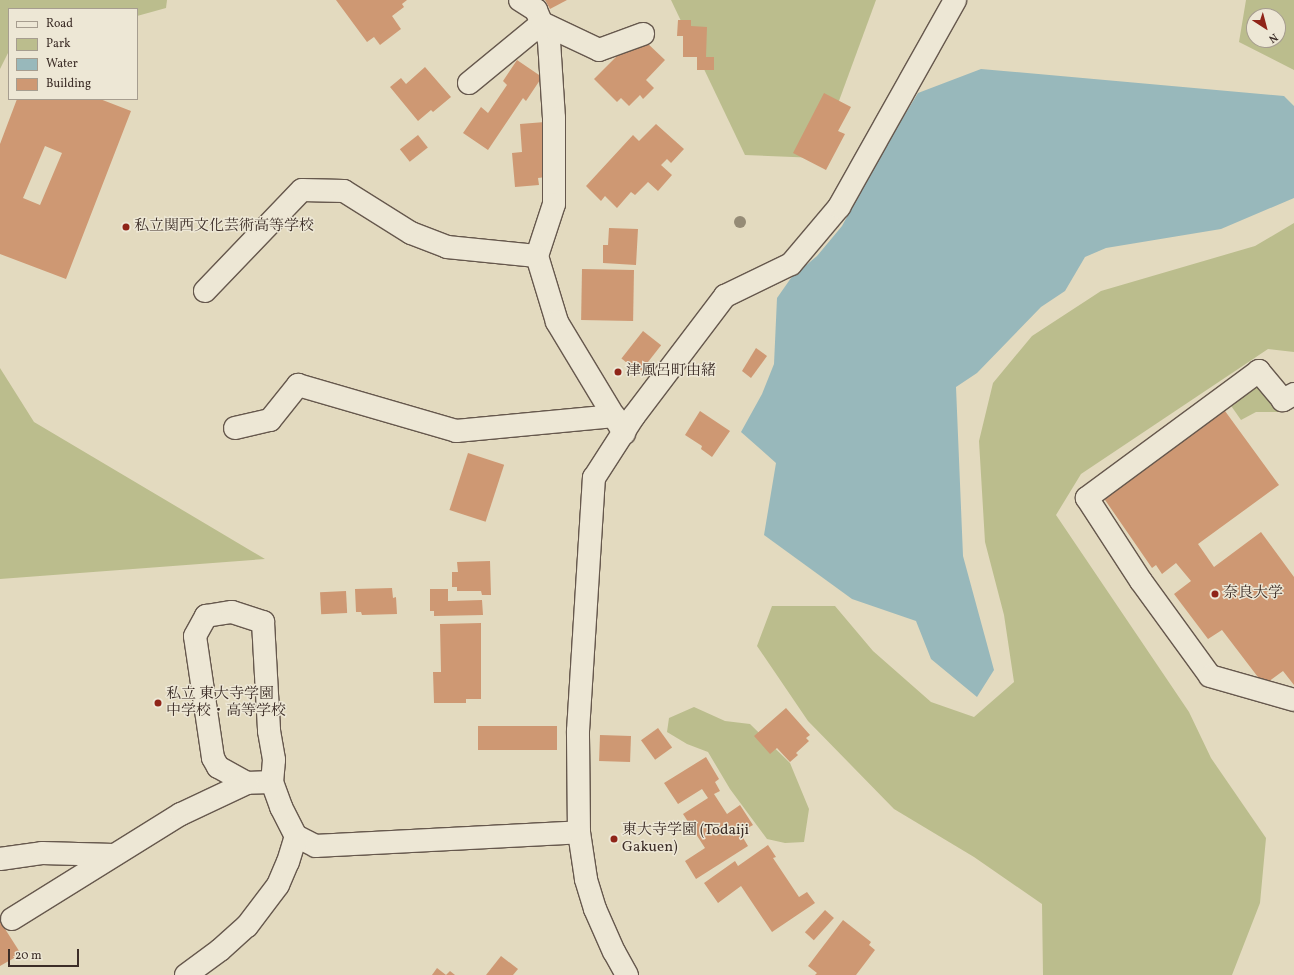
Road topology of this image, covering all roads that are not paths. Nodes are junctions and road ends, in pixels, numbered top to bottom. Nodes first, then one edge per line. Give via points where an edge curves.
1 (520, 0) edge
2 (955, 0) edge
3 (542, 24) junction
4 (643, 34) dead end
5 (469, 84) dead end
6 (537, 256) junction
7 (204, 291) dead end
8 (1294, 394) edge
9 (619, 424) junction
10 (235, 428) dead end
11 (1294, 700) edge
12 (247, 782) junction
13 (272, 782) junction
14 (579, 832) junction
15 (296, 836) junction
16 (114, 855) junction
17 (0, 859) edge
18 (12, 919) dead end
19 (186, 975) edge
20 (627, 975) edge

1 - 3 street via 536,10
2 - 9 street via 839,207 791,264 725,296 634,416
3 - 4 street via 598,50
3 - 5 street
3 - 6 street via 549,41 554,118 554,204
6 - 7 street via 447,247 411,234 344,191 302,190
6 - 9 street via 557,322
8 - 11 street via 1283,400 1259,371 1087,498 1141,581 1210,676
9 - 10 street via 456,431 298,385 270,420
9 - 14 street via 594,478 578,731
12 - 13 street
12 - 13 street via 218,767 213,758 195,636 206,616 232,612 263,622 269,731 274,760
12 - 16 street via 181,814
13 - 15 street
14 - 15 street via 316,846
14 - 20 street via 586,879 595,909
15 - 19 street via 278,885 247,926
16 - 17 street via 42,853
16 - 18 street

